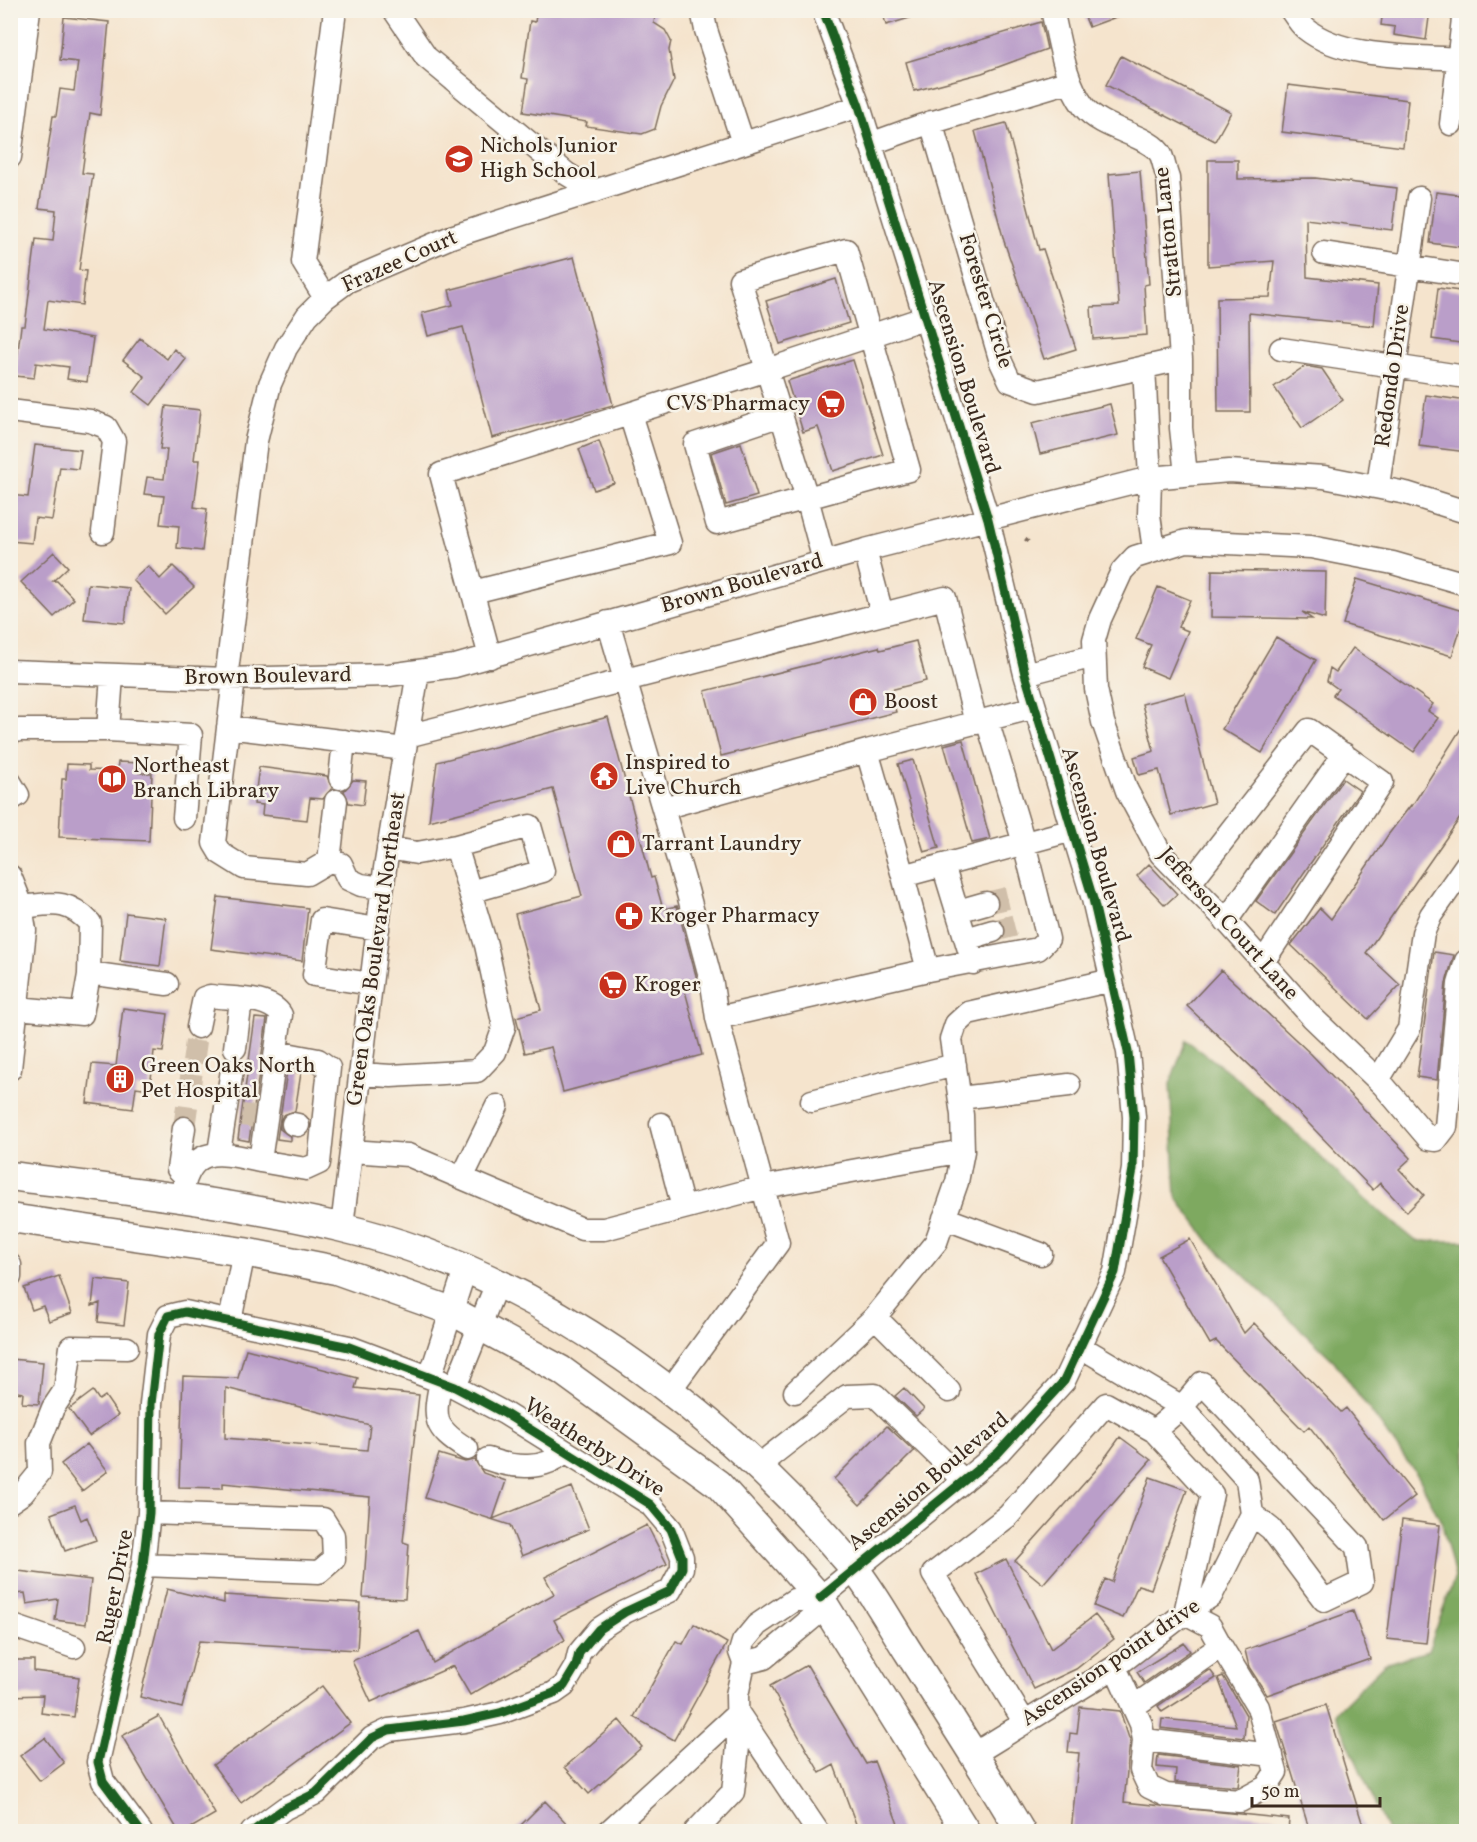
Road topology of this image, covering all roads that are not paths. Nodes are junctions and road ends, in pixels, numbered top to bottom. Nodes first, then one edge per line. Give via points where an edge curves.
1 (29, 10) edge
2 (335, 10) edge
3 (394, 10) edge
4 (702, 10) edge
5 (823, 10) edge
6 (1052, 10) edge
7 (1291, 10) edge
8 (1464, 10) edge
9 (1460, 59) junction
10 (1070, 81) junction
11 (859, 106) junction
12 (925, 124) junction
13 (1451, 124) dead end
14 (743, 143) junction
15 (870, 144) junction
16 (10, 157) edge
17 (594, 191) junction
18 (1419, 198) dead end
19 (1324, 253) dead end
20 (1410, 266) junction
21 (1467, 275) edge
22 (325, 298) junction
23 (924, 318) junction
24 (871, 343) junction
25 (1281, 349) dead end
26 (1181, 359) junction
27 (1394, 366) junction
28 (1133, 369) junction
29 (769, 377) junction
30 (1467, 377) edge
31 (10, 411) edge
32 (630, 414) junction
33 (781, 415) junction
34 (1186, 475) junction
35 (1150, 478) junction
36 (1378, 486) junction
37 (807, 498) junction
38 (1467, 512) edge
39 (988, 519) junction
40 (103, 532) dead end
41 (865, 550) junction
42 (1154, 550) junction
43 (824, 561) junction
44 (1467, 584) edge
45 (472, 592) junction
46 (882, 614) junction
47 (608, 622) junction
48 (1094, 656) junction
49 (490, 657) junction
50 (10, 671) edge
51 (418, 672) junction
52 (1025, 674) junction
53 (112, 676) junction
54 (230, 679) junction
55 (626, 680) junction
56 (1035, 707) junction
57 (982, 721) junction
58 (228, 727) junction
59 (108, 730) junction
60 (10, 733) edge
61 (344, 741) junction
62 (406, 742) junction
63 (867, 751) junction
64 (1344, 754) junction
65 (340, 778) dead end
66 (10, 782) edge
67 (10, 800) edge
68 (336, 801) dead end
69 (663, 808) junction
70 (184, 818) dead end
71 (1072, 830) junction
72 (1024, 843) junction
73 (456, 846) junction
74 (388, 848) junction
75 (329, 861) junction
76 (943, 865) junction
77 (1467, 865) edge
78 (10, 876) edge
79 (903, 876) junction
80 (1190, 883) junction
81 (382, 888) junction
82 (470, 892) junction
83 (986, 903) tunnel mouth
84 (21, 907) junction
85 (958, 911) junction
86 (1226, 921) junction
87 (378, 929) junction
88 (993, 932) tunnel mouth
89 (966, 939) junction
90 (1467, 961) edge
91 (1263, 962) junction
92 (973, 963) junction
93 (928, 970) junction
94 (89, 973) junction
95 (1112, 980) junction
96 (167, 984) dead end
97 (371, 984) junction
98 (241, 1000) junction
99 (17, 1008) junction
100 (717, 1018) junction
101 (198, 1027) tunnel mouth
102 (276, 1052) junction
103 (955, 1065) junction
104 (10, 1069) edge
105 (360, 1074) junction
106 (1378, 1080) junction
107 (1069, 1085) dead end
108 (960, 1098) junction
109 (812, 1101) dead end
110 (496, 1106) dead end
111 (354, 1120) junction
112 (277, 1121) junction
113 (661, 1124) dead end
114 (184, 1128) tunnel mouth
115 (351, 1151) junction
116 (963, 1151) junction
117 (219, 1152) junction
118 (261, 1161) junction
119 (10, 1176) edge
120 (462, 1178) junction
121 (183, 1187) junction
122 (763, 1187) junction
123 (683, 1208) junction
124 (10, 1218) edge
125 (944, 1218) junction
126 (342, 1227) junction
127 (244, 1252) junction
128 (1041, 1254) dead end
129 (10, 1264) edge
130 (465, 1270) junction
131 (10, 1277) edge
132 (498, 1283) junction
133 (452, 1311) junction
134 (875, 1317) junction
135 (230, 1321) junction
136 (480, 1326) junction
137 (159, 1334) joint
138 (1081, 1347) junction
139 (127, 1348) dead end
140 (442, 1382) junction
141 (670, 1390) junction
142 (949, 1390) dead end
143 (795, 1392) dead end
144 (1182, 1407) junction
145 (1154, 1431) junction
146 (467, 1449) dead end
147 (564, 1452) junction
148 (488, 1459) dead end
149 (759, 1465) junction
150 (964, 1481) junction
151 (10, 1502) edge
152 (149, 1513) junction
153 (1252, 1514) junction
154 (143, 1565) junction
155 (855, 1570) junction
156 (820, 1598) junction
157 (1185, 1613) junction
158 (10, 1625) edge
159 (1221, 1646) junction
160 (74, 1647) dead end
161 (1115, 1667) junction
162 (1133, 1707) junction
163 (738, 1713) junction
164 (1025, 1723) junction
165 (1144, 1740) junction
166 (974, 1754) junction
167 (1274, 1764) junction
168 (141, 1832) edge
169 (252, 1832) edge
170 (608, 1832) edge
171 (695, 1832) edge
172 (818, 1832) edge
173 (966, 1832) edge
174 (1021, 1832) edge

1 - 16 street
2 - 22 street via 303,262
3 - 17 street via 426,57 567,174
4 - 14 street
5 - 11 street, Ascension Boulevard
6 - 10 street, Stratton Lane
7 - 9 street via 1315,35 1352,49
8 - 9 street
9 - 13 street
10 - 12 street
10 - 26 street, Stratton Lane via 1085,108 1118,131 1147,141 1161,155 1168,178
11 - 14 street, Frazee Court
11 - 15 street, Ascension Boulevard
12 - 15 street
12 - 28 street, Forester Circle via 1010,381 1038,391
14 - 17 street, Frazee Court
15 - 23 street, Ascension Boulevard
17 - 22 street, Frazee Court via 401,256 348,280
18 - 20 street, Redondo Drive
19 - 20 street
20 - 21 street
20 - 27 street, Redondo Drive
22 - 54 street, Frazee Court via 307,316 286,348 270,384 256,441
23 - 24 street
23 - 39 street, Ascension Boulevard
24 - 29 street
24 - 29 street via 846,250 740,280
24 - 37 street via 909,470
25 - 27 street
26 - 28 street
26 - 34 street, Stratton Lane
27 - 30 street
27 - 36 street, Redondo Drive
28 - 35 street
29 - 32 street
29 - 33 street
31 - 40 street via 106,426 114,441
32 - 45 street via 441,474
32 - 45 street via 670,543
33 - 37 street
33 - 37 street via 695,444 717,523
34 - 35 street, Brown Boulevard
34 - 36 street, Brown Boulevard via 1229,471 1285,473
35 - 39 street, Brown Boulevard
35 - 42 street via 1149,515
36 - 38 street, Brown Boulevard
37 - 43 street
39 - 41 street, Brown Boulevard
39 - 52 street, Ascension Boulevard
41 - 43 street, Brown Boulevard
41 - 46 street
42 - 44 street, Jefferson Court Lane via 1186,541 1311,547 1393,562
42 - 48 street, Jefferson Court Lane via 1135,556 1122,571 1100,620
43 - 47 street, Brown Boulevard
45 - 49 street
46 - 55 street
46 - 57 street via 945,598
47 - 49 street, Brown Boulevard
47 - 55 street
48 - 52 street
48 - 80 street, Jefferson Court Lane via 1103,722 1127,790 1161,854
49 - 51 street, Brown Boulevard
50 - 53 street, Brown Boulevard
51 - 54 street, Brown Boulevard
51 - 62 street, Green Oaks Boulevard Northeast
52 - 56 street, Ascension Boulevard
53 - 54 street, Brown Boulevard
53 - 59 street
54 - 58 street, Frazee Court
55 - 62 street
55 - 69 street
56 - 57 street
56 - 71 street, Ascension Boulevard
57 - 63 street
57 - 72 street
58 - 61 street
58 - 75 street, Frazee Court via 214,843 220,853 244,868 307,874
59 - 60 street via 19,729
59 - 70 street via 191,735
61 - 62 street
61 - 65 street
62 - 74 street, Green Oaks Boulevard Northeast
63 - 69 street
63 - 79 street
64 - 80 street via 1309,730
64 - 86 street
64 - 91 street via 1382,782
66 - 67 street via 18,795
68 - 75 street
69 - 100 street via 712,984
71 - 72 street
71 - 95 street, Ascension Boulevard via 1094,899
72 - 76 street
72 - 92 street via 1026,893 1034,920 1048,939 1038,949
73 - 74 street via 417,853
73 - 82 street
73 - 82 street via 530,826 543,871
74 - 81 street, Green Oaks Boulevard Northeast
75 - 81 street via 341,864 348,879
76 - 79 street
76 - 85 street
77 - 106 street via 1431,915 1423,933 1409,1029
78 - 84 street
79 - 93 street
80 - 86 street, Jefferson Court Lane
81 - 87 street, Green Oaks Boulevard Northeast
82 - 105 street via 504,1027 495,1052 477,1071
83 - 85 street
84 - 94 street via 60,903 79,911 90,923
84 - 99 street via 25,930
85 - 89 street
86 - 91 street, Jefferson Court Lane
87 - 97 street, Green Oaks Boulevard Northeast
87 - 97 street via 322,920 315,975
88 - 89 street
89 - 92 street
90 - 106 street, Jefferson Court Lane via 1459,984 1446,1127 1441,1137 1429,1139
91 - 106 street, Jefferson Court Lane via 1312,1017
92 - 93 street
93 - 100 street
94 - 96 street
94 - 99 street via 82,1014
95 - 103 street via 968,1013 957,1024 951,1039
95 - 138 street, Ascension Boulevard via 1128,1052 1134,1116 1133,1169 1115,1272
97 - 105 street, Green Oaks Boulevard Northeast
98 - 101 street via 204,998
98 - 102 street via 277,1008 281,1015
98 - 112 street via 234,1059
99 - 104 street
100 - 122 street
102 - 112 street
102 - 112 street via 318,1060 329,1068
103 - 108 street
103 - 109 street
105 - 111 street, Green Oaks Boulevard Northeast
107 - 108 street
108 - 116 street
110 - 120 street
111 - 112 street
111 - 115 street, Green Oaks Boulevard Northeast
112 - 117 street
112 - 118 street
112 - 118 street via 319,1163 306,1169
113 - 123 street
114 - 121 street via 178,1169
115 - 120 street via 408,1155
115 - 126 street, Green Oaks Boulevard Northeast
116 - 122 street
116 - 125 street
117 - 118 street
117 - 121 street via 198,1161
119 - 121 main road
120 - 123 street via 582,1229 604,1229
121 - 126 main road via 238,1206
122 - 123 street
122 - 141 street via 778,1243
124 - 127 main road
125 - 128 street
125 - 134 street via 936,1242
126 - 130 main road
127 - 133 main road via 336,1270
127 - 135 street
129 - 131 street
130 - 132 main road
130 - 133 street
132 - 136 street
132 - 141 main road via 634,1363
133 - 136 main road
133 - 140 street
134 - 142 street
134 - 143 street
135 - 137 street, Weatherby Drive via 176,1313 163,1322
135 - 140 street, Weatherby Drive via 349,1347
136 - 140 street
136 - 156 main road via 561,1370 718,1484
137 - 152 street, Ruger Drive via 152,1404
138 - 144 street
138 - 150 street, Ascension Boulevard via 1048,1402 999,1453
139 - 151 street via 71,1347 65,1390 39,1443 39,1472 23,1493
140 - 146 street via 437,1423 448,1437
140 - 147 street, Weatherby Drive via 504,1413
141 - 149 main road
144 - 145 street
144 - 153 street via 1247,1480
144 - 153 street via 1202,1383 1357,1547 1362,1582 1324,1600 1271,1529
145 - 157 street via 1212,1494
145 - 164 street via 1106,1404 1008,1516 933,1574
147 - 148 street via 556,1460 541,1465 520,1466
147 - 169 street, Weatherby Drive via 650,1504 663,1517 682,1557 682,1568 670,1591 599,1629 579,1653 564,1686 554,1693 500,1713 389,1730 372,1738 316,1793 285,1808
149 - 150 street via 847,1396 875,1395
149 - 155 main road
150 - 155 street, Ascension Boulevard
152 - 154 street, Ruger Drive
152 - 154 street via 323,1519 333,1535 334,1559 319,1572
153 - 157 street, Ascension point drive via 1211,1596
154 - 168 street, Ruger Drive via 98,1762 103,1781
155 - 156 street, Ascension Boulevard
155 - 166 main road
156 - 163 street via 817,1614 800,1629 764,1658 744,1663 736,1695
156 - 173 main road
157 - 159 street via 1210,1626
157 - 161 street, Ascension point drive
158 - 160 street
159 - 162 street
159 - 167 street via 1258,1707
161 - 162 street
161 - 164 street, Ascension point drive
162 - 165 street
163 - 170 street
163 - 171 street via 733,1792
163 - 172 street
164 - 166 street, Ascension point drive
165 - 167 street
165 - 167 street via 1141,1770 1149,1787 1166,1795 1240,1801 1266,1787
166 - 174 main road

